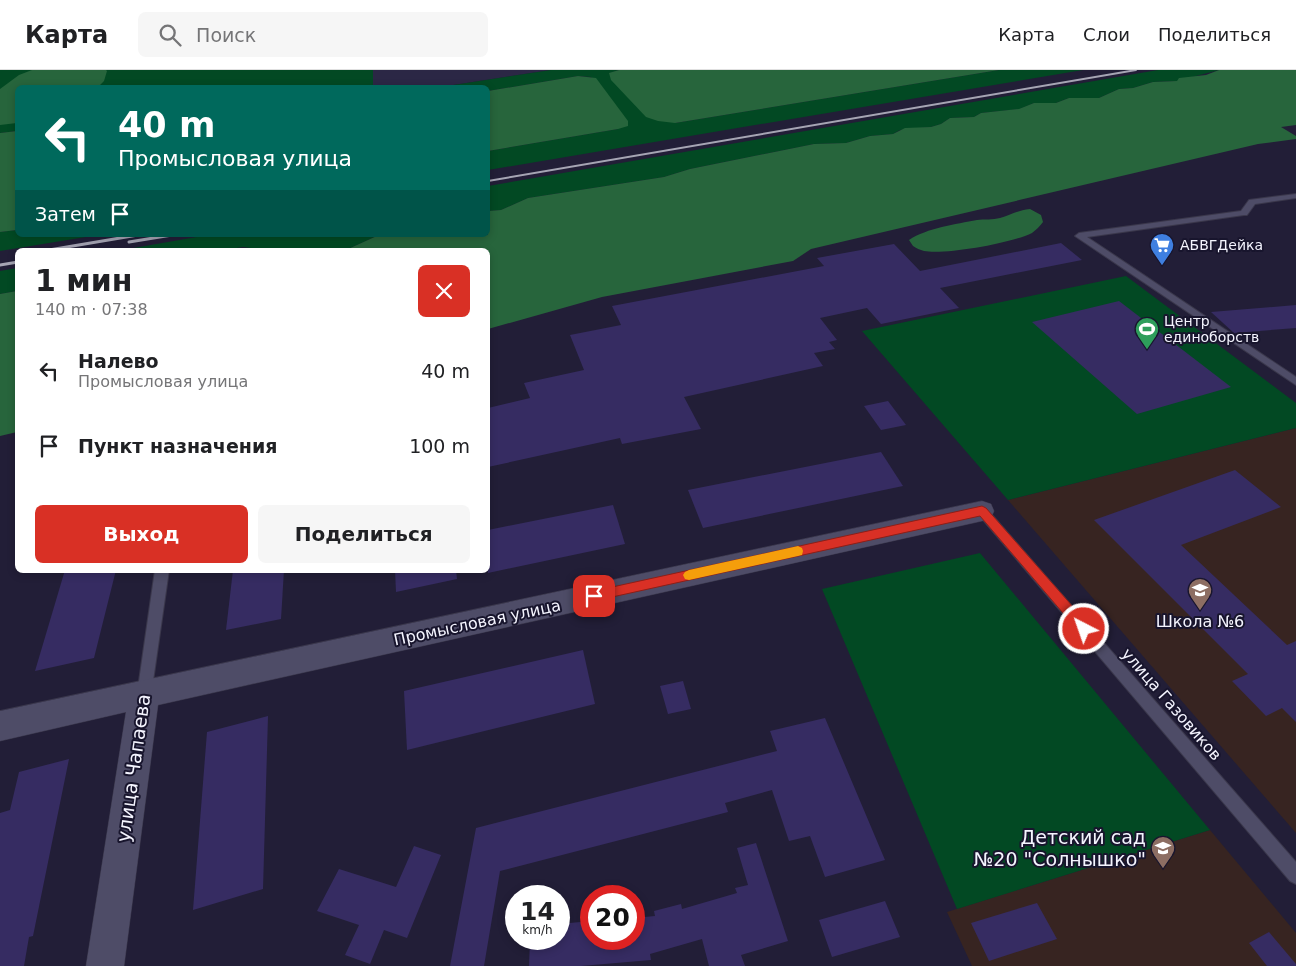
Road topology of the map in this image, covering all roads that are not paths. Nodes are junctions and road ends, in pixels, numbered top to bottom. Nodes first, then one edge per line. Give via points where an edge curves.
1 (1296, 196) edge
2 (1296, 382) edge
3 (982, 511) joint
4 (162, 573) edge
5 (144, 695) junction
6 (0, 726) edge
7 (1296, 875) edge
8 (105, 966) edge

1 - 2 lane via 1252,202 1244,213 1079,236
3 - 5 street, Промысловая улица
3 - 7 lane, улица Газовиков
4 - 5 lane, улица Чапаева
5 - 6 street, Промысловая улица
5 - 8 street, улица Чапаева

